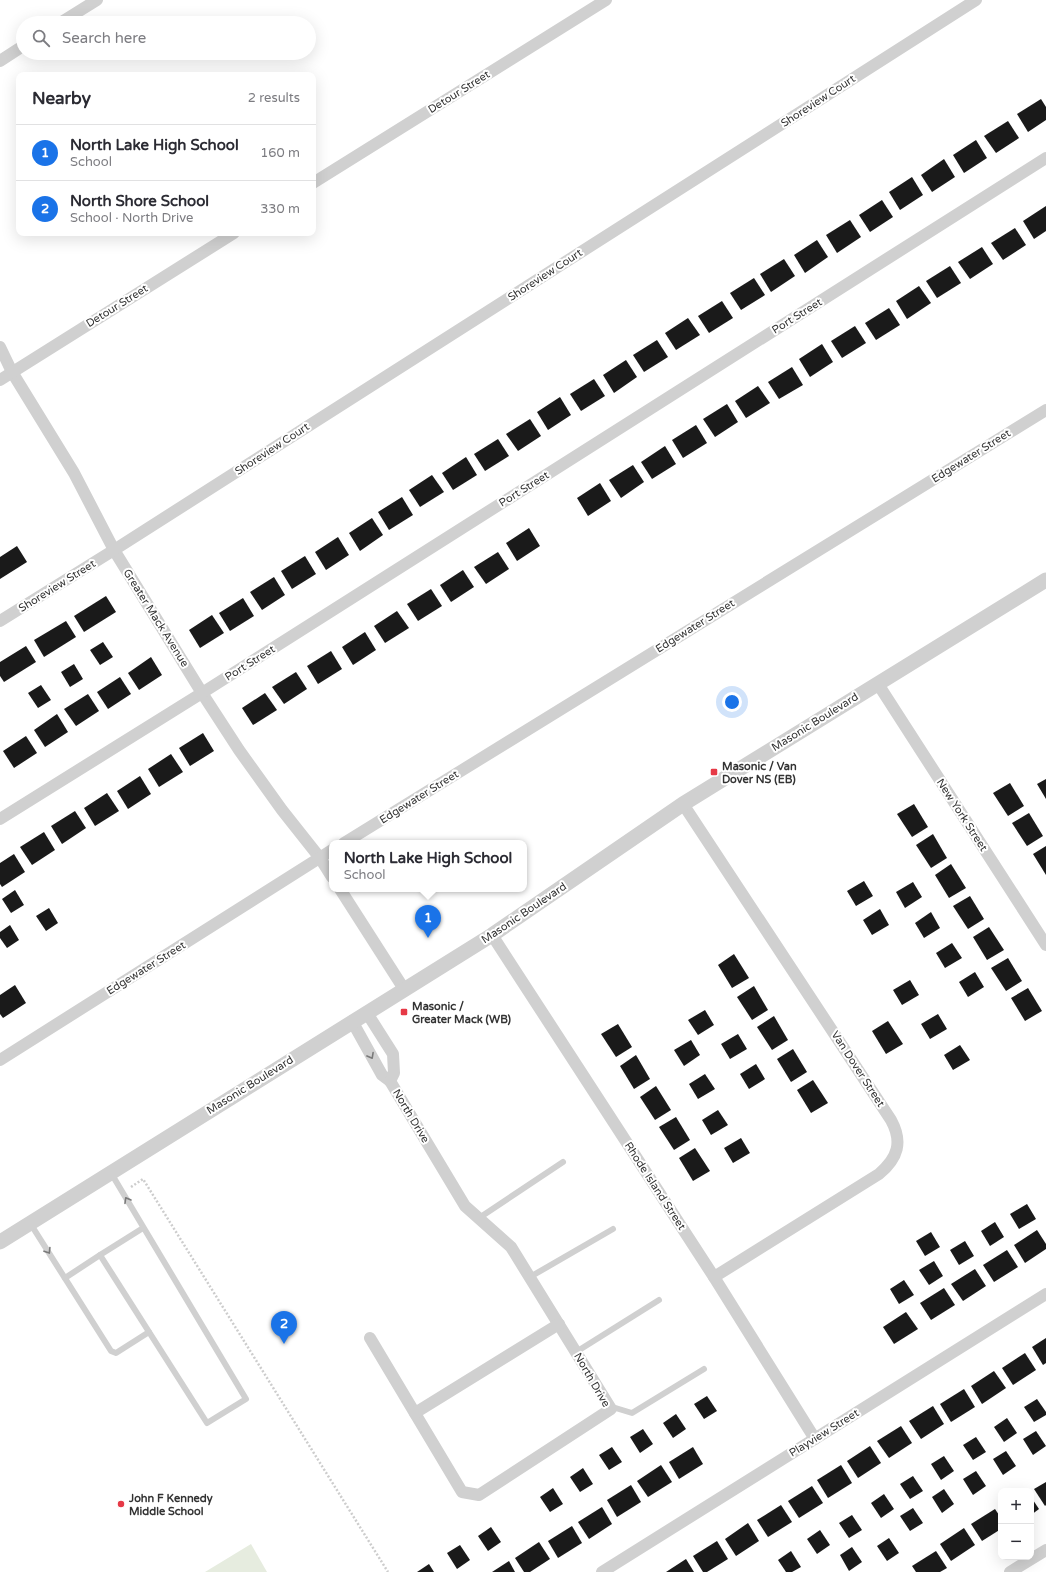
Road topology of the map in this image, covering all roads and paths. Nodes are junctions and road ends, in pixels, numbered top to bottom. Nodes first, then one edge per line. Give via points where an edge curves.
1 (97, 0) edge
2 (606, 0) edge
3 (976, 0) edge
4 (71, 16) edge
5 (16, 51) edge
6 (0, 61) edge
7 (1046, 158) edge
8 (316, 182) edge
9 (229, 236) edge
10 (0, 347) edge
11 (12, 372) junction
12 (0, 380) edge
13 (1046, 410) edge
14 (114, 550) junction
15 (1046, 580) edge
16 (0, 621) edge
17 (878, 684) junction
18 (202, 693) junction
19 (683, 804) junction
20 (0, 819) edge
21 (349, 840) edge
22 (329, 852) edge
23 (320, 858) junction
24 (329, 872) edge
25 (342, 892) edge
26 (492, 935) junction
27 (1046, 945) edge
28 (404, 989) junction
29 (367, 1013) junction
30 (352, 1021) junction
31 (0, 1060) edge
32 (390, 1081) junction
33 (563, 1162) dead end
34 (110, 1172) junction
35 (122, 1193) junction
36 (479, 1218) junction
37 (30, 1223) junction
38 (143, 1228) junction
39 (613, 1229) dead end
40 (0, 1242) edge
41 (100, 1255) junction
42 (530, 1277) junction
43 (714, 1277) junction
44 (65, 1278) junction
45 (1046, 1294) edge
46 (659, 1300) dead end
47 (559, 1324) junction
48 (149, 1332) junction
49 (370, 1338) dead end
50 (576, 1352) junction
51 (704, 1369) dead end
52 (610, 1406) junction
53 (415, 1413) junction
54 (815, 1439) junction
55 (1046, 1550) edge
56 (388, 1572) edge
57 (602, 1572) edge
58 (1010, 1572) edge

1 - 4 street
2 - 8 street, Detour Street
3 - 14 street, Shoreview Court
5 - 6 street
7 - 18 street, Port Street
9 - 11 street, Detour Street
10 - 11 street, Greater Mack Avenue
11 - 12 street, Detour Street
11 - 14 street, Greater Mack Avenue via 74,473
13 - 21 street, Edgewater Street
14 - 16 street, Shoreview Street
14 - 18 street, Greater Mack Avenue
15 - 17 street, Masonic Boulevard
17 - 19 street, Masonic Boulevard
17 - 27 street, New York Street
18 - 20 street, Port Street
18 - 23 street, Greater Mack Avenue via 239,750
19 - 26 street, Masonic Boulevard
19 - 43 street, Van Dover Street via 891,1120 898,1138 897,1150 879,1174
22 - 23 street, Edgewater Street
23 - 24 street, Greater Mack Avenue
23 - 31 street, Edgewater Street
25 - 28 street
26 - 28 street, Masonic Boulevard
26 - 43 street, Rhode Island Street
28 - 29 street, Masonic Boulevard
29 - 30 street, Masonic Boulevard
29 - 32 street, North Drive via 393,1054 394,1072
30 -> 32 street, North Drive via 382,1075
30 - 34 street, Masonic Boulevard
32 - 36 street, North Drive via 465,1206
33 - 36 lane
34 - 35 lane
34 - 37 street, Masonic Boulevard
38 -> 35 lane
35 - 56 path via 143,1179
36 - 42 street, North Drive via 511,1247
37 - 40 street, Masonic Boulevard
37 -> 44 lane
38 - 41 lane
38 - 48 lane via 246,1399 207,1423
39 - 42 lane
41 - 44 lane
41 - 48 lane
42 - 47 street, North Drive
43 - 54 street, Rhode Island Street
44 - 48 lane via 111,1352 116,1354
45 - 54 street, Playview Street
46 - 50 lane
47 - 50 street, North Drive
47 - 53 street
49 - 53 street, North Drive
50 - 52 street, North Drive
51 - 52 lane via 632,1413
52 - 53 street, North Drive via 611,1409 479,1495 462,1492
54 - 57 street, Playview Street
55 - 58 street

